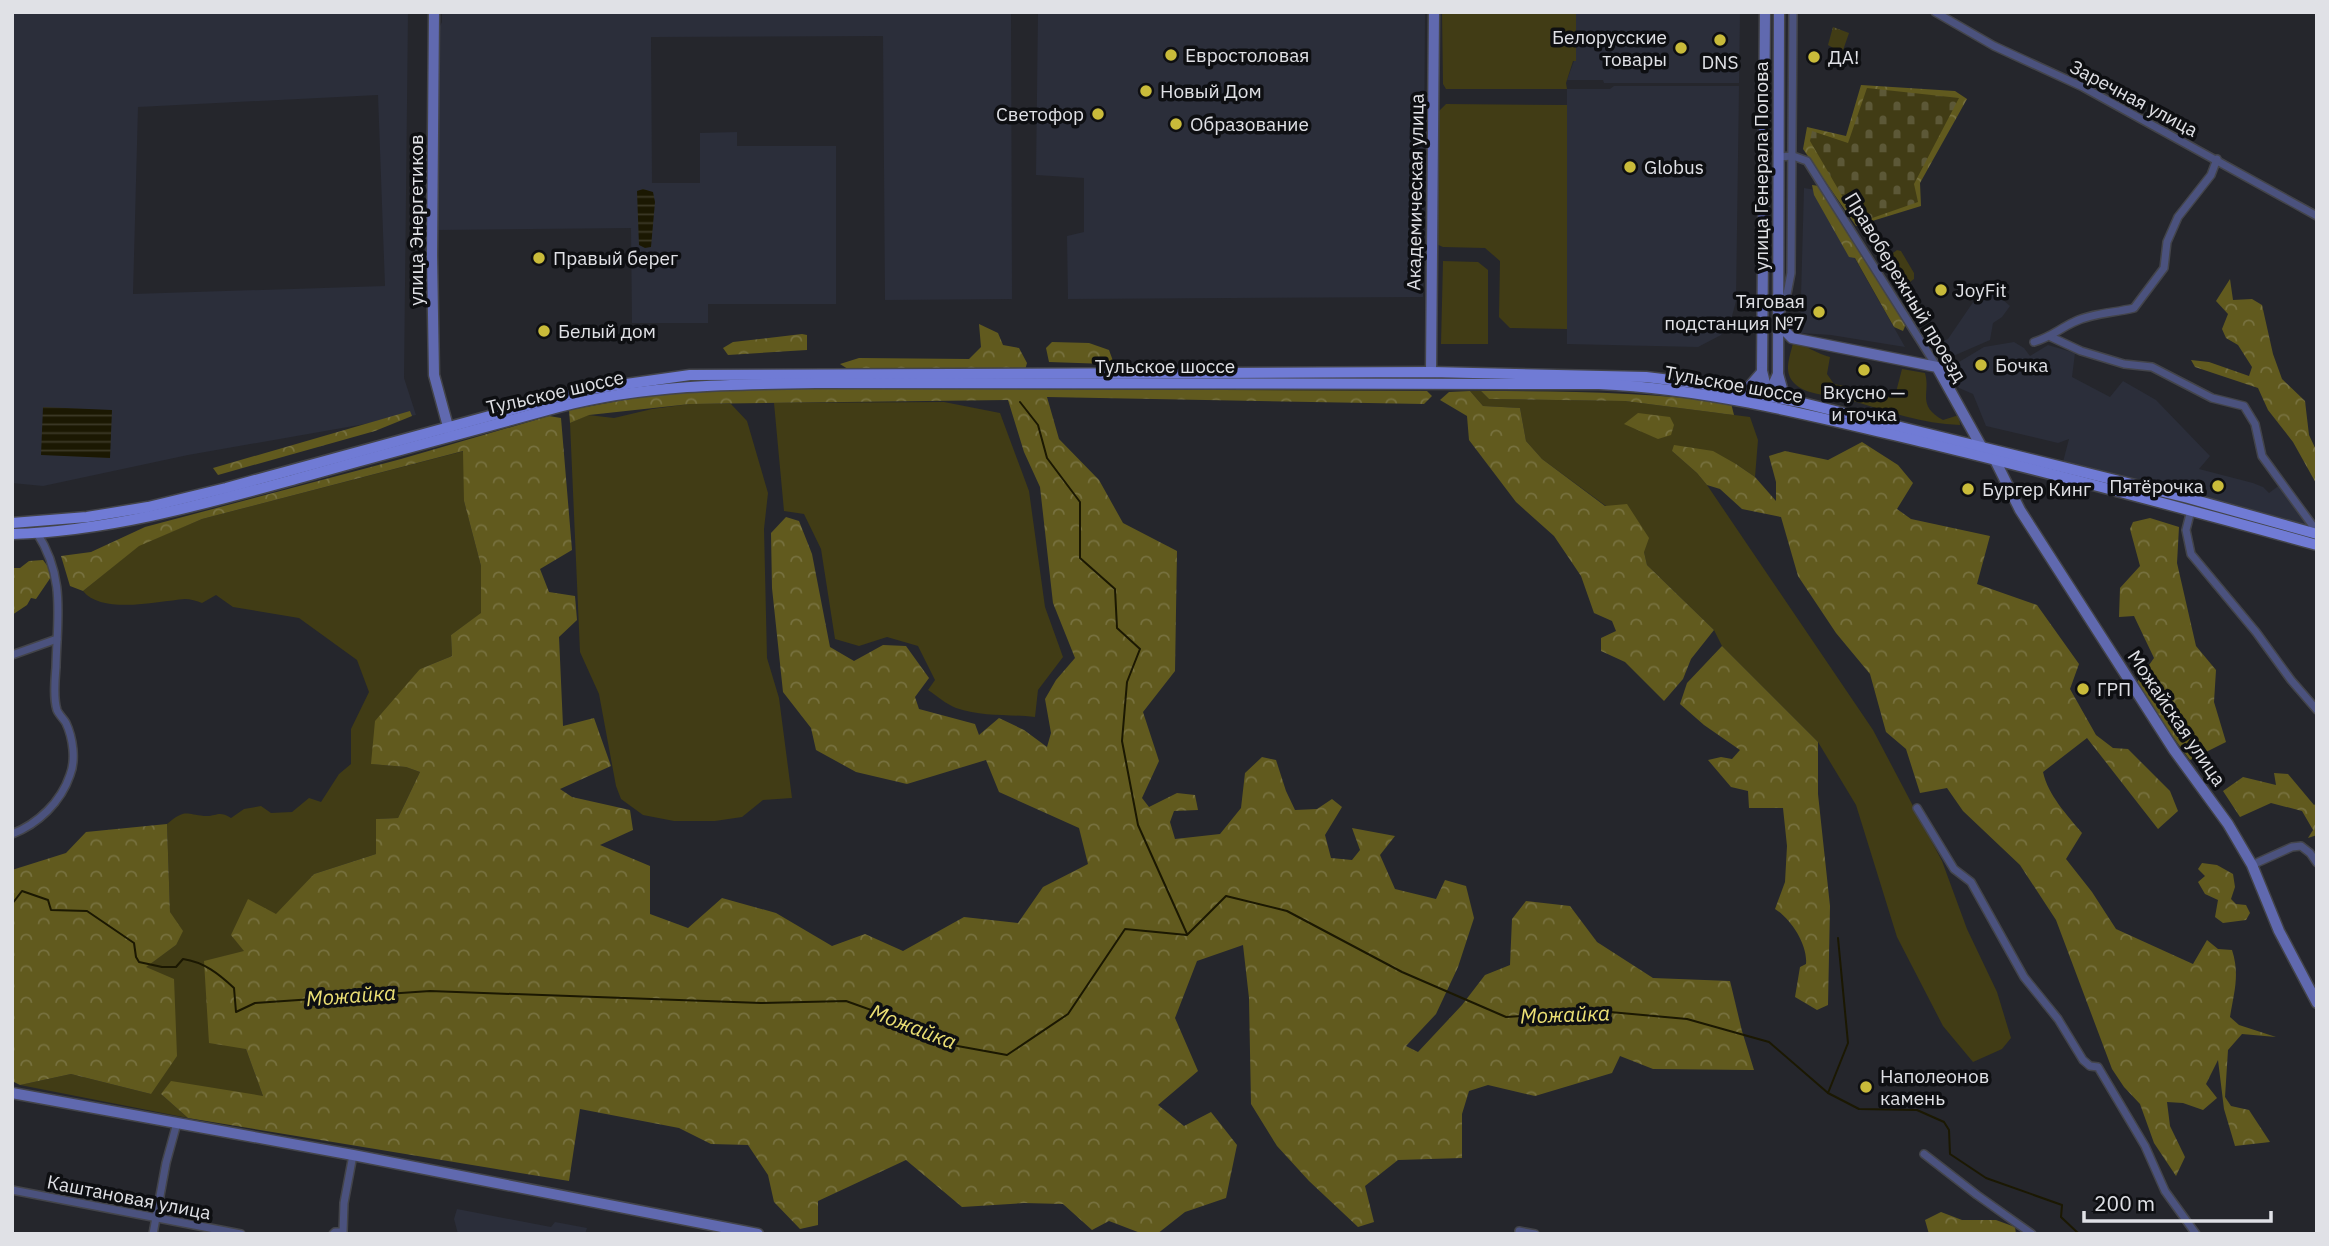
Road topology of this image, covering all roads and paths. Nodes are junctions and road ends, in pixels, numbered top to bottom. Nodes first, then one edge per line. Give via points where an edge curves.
1 (434, 12) edge
2 (1434, 12) edge
3 (1765, 12) edge
4 (1779, 12) edge
5 (1793, 12) edge
6 (1935, 12) edge
7 (1793, 156) junction
8 (1778, 157) junction
9 (2217, 159) junction
10 (2317, 216) edge
11 (1778, 321) junction
12 (2051, 337) junction
13 (2034, 342) dead end
14 (1762, 343) junction
15 (1777, 343) junction
16 (1937, 367) junction
17 (1431, 372) junction
18 (1762, 372) junction
19 (1778, 374) junction
20 (1740, 390) junction
21 (1767, 400) junction
22 (1799, 402) junction
23 (1966, 421) junction
24 (449, 431) junction
25 (1954, 440) junction
26 (1980, 446) junction
27 (1995, 460) junction
28 (2021, 466) junction
29 (2006, 486) junction
30 (2190, 510) junction
31 (12, 523) edge
32 (37, 533) junction
33 (12, 534) edge
34 (2317, 534) edge
35 (2317, 545) edge
36 (57, 639) junction
37 (12, 655) edge
38 (2317, 710) edge
39 (1917, 808) dead end
40 (12, 834) edge
41 (2317, 863) edge
42 (2252, 865) junction
43 (2317, 1003) edge
44 (12, 1093) edge
45 (177, 1123) junction
46 (1924, 1154) dead end
47 (353, 1155) junction
48 (12, 1190) edge
49 (156, 1218) junction
50 (1519, 1231) dead end
51 (153, 1234) edge
52 (241, 1234) edge
53 (333, 1234) edge
54 (758, 1234) edge
55 (1535, 1234) edge
56 (2032, 1234) edge
57 (2196, 1234) edge

1 - 24 street, улица Энергетиков via 434,375
2 - 17 street, Академическая улица
3 - 14 street, улица Генерала Попова
4 - 8 street, улица Генерала Попова
5 - 7 street
6 - 9 street, Заречная улица
7 - 8 street
7 - 11 street via 1791,273
7 - 16 street, Правобережный проезд via 1807,161
8 - 11 street, улица Генерала Попова
9 - 10 street, Заречная улица
9 - 12 street via 2211,175 2178,217 2167,242 2164,268 2134,308 2092,315
11 - 15 street, улица Генерала Попова
11 - 16 street via 1792,338
12 - 13 street
12 - 34 street via 2081,351 2152,368 2212,398 2244,406 2255,424 2262,456
14 - 15 street
14 - 18 street, улица Генерала Попова
15 - 19 street, улица Генерала Попова
16 - 23 street, Правобережный проезд
17 - 20 main road, Тульское шоссе via 1646,377
17 - 24 main road, Тульское шоссе via 690,375 592,389
18 - 20 street
18 - 21 street, улица Генерала Попова
19 - 21 street, улица Генерала Попова
19 - 22 street via 1783,392
20 - 21 main road, Тульское шоссе
21 - 22 main road, Тульское шоссе
21 - 24 main road, Тульское шоссе via 1647,386 692,385 595,397
21 - 27 main road, Тульское шоссе
22 - 25 main road, Тульское шоссе
23 - 25 street via 1964,434
23 - 26 street, Правобережный проезд
24 - 31 main road, Тульское шоссе via 148,507
24 - 32 main road, Тульское шоссе via 150,516
25 - 26 main road, Тульское шоссе
26 - 34 main road, Тульское шоссе
27 - 28 main road, Тульское шоссе
27 - 29 street, Можайская улица
28 - 29 street via 2009,474
28 - 30 main road, Тульское шоссе
29 - 42 street, Можайская улица
30 - 35 main road, Тульское шоссе
30 - 38 street via 2186,530 2190,554
32 - 33 main road, Тульское шоссе
32 - 36 street via 55,571
36 - 37 street
36 - 40 street via 58,710 72,742 74,760 59,798 29,827
39 - 57 street via 1954,869 1971,882 2024,977 2083,1060 2098,1067 2145,1146 2165,1191
41 - 42 street via 2301,846 2292,846
42 - 43 street, Можайская улица via 2279,931
44 - 45 street
45 - 47 street
45 - 49 street
46 - 56 street
47 - 53 street via 343,1232
47 - 54 street
48 - 49 street, Каштановая улица
49 - 51 street
49 - 52 street, Каштановая улица
50 - 55 street

